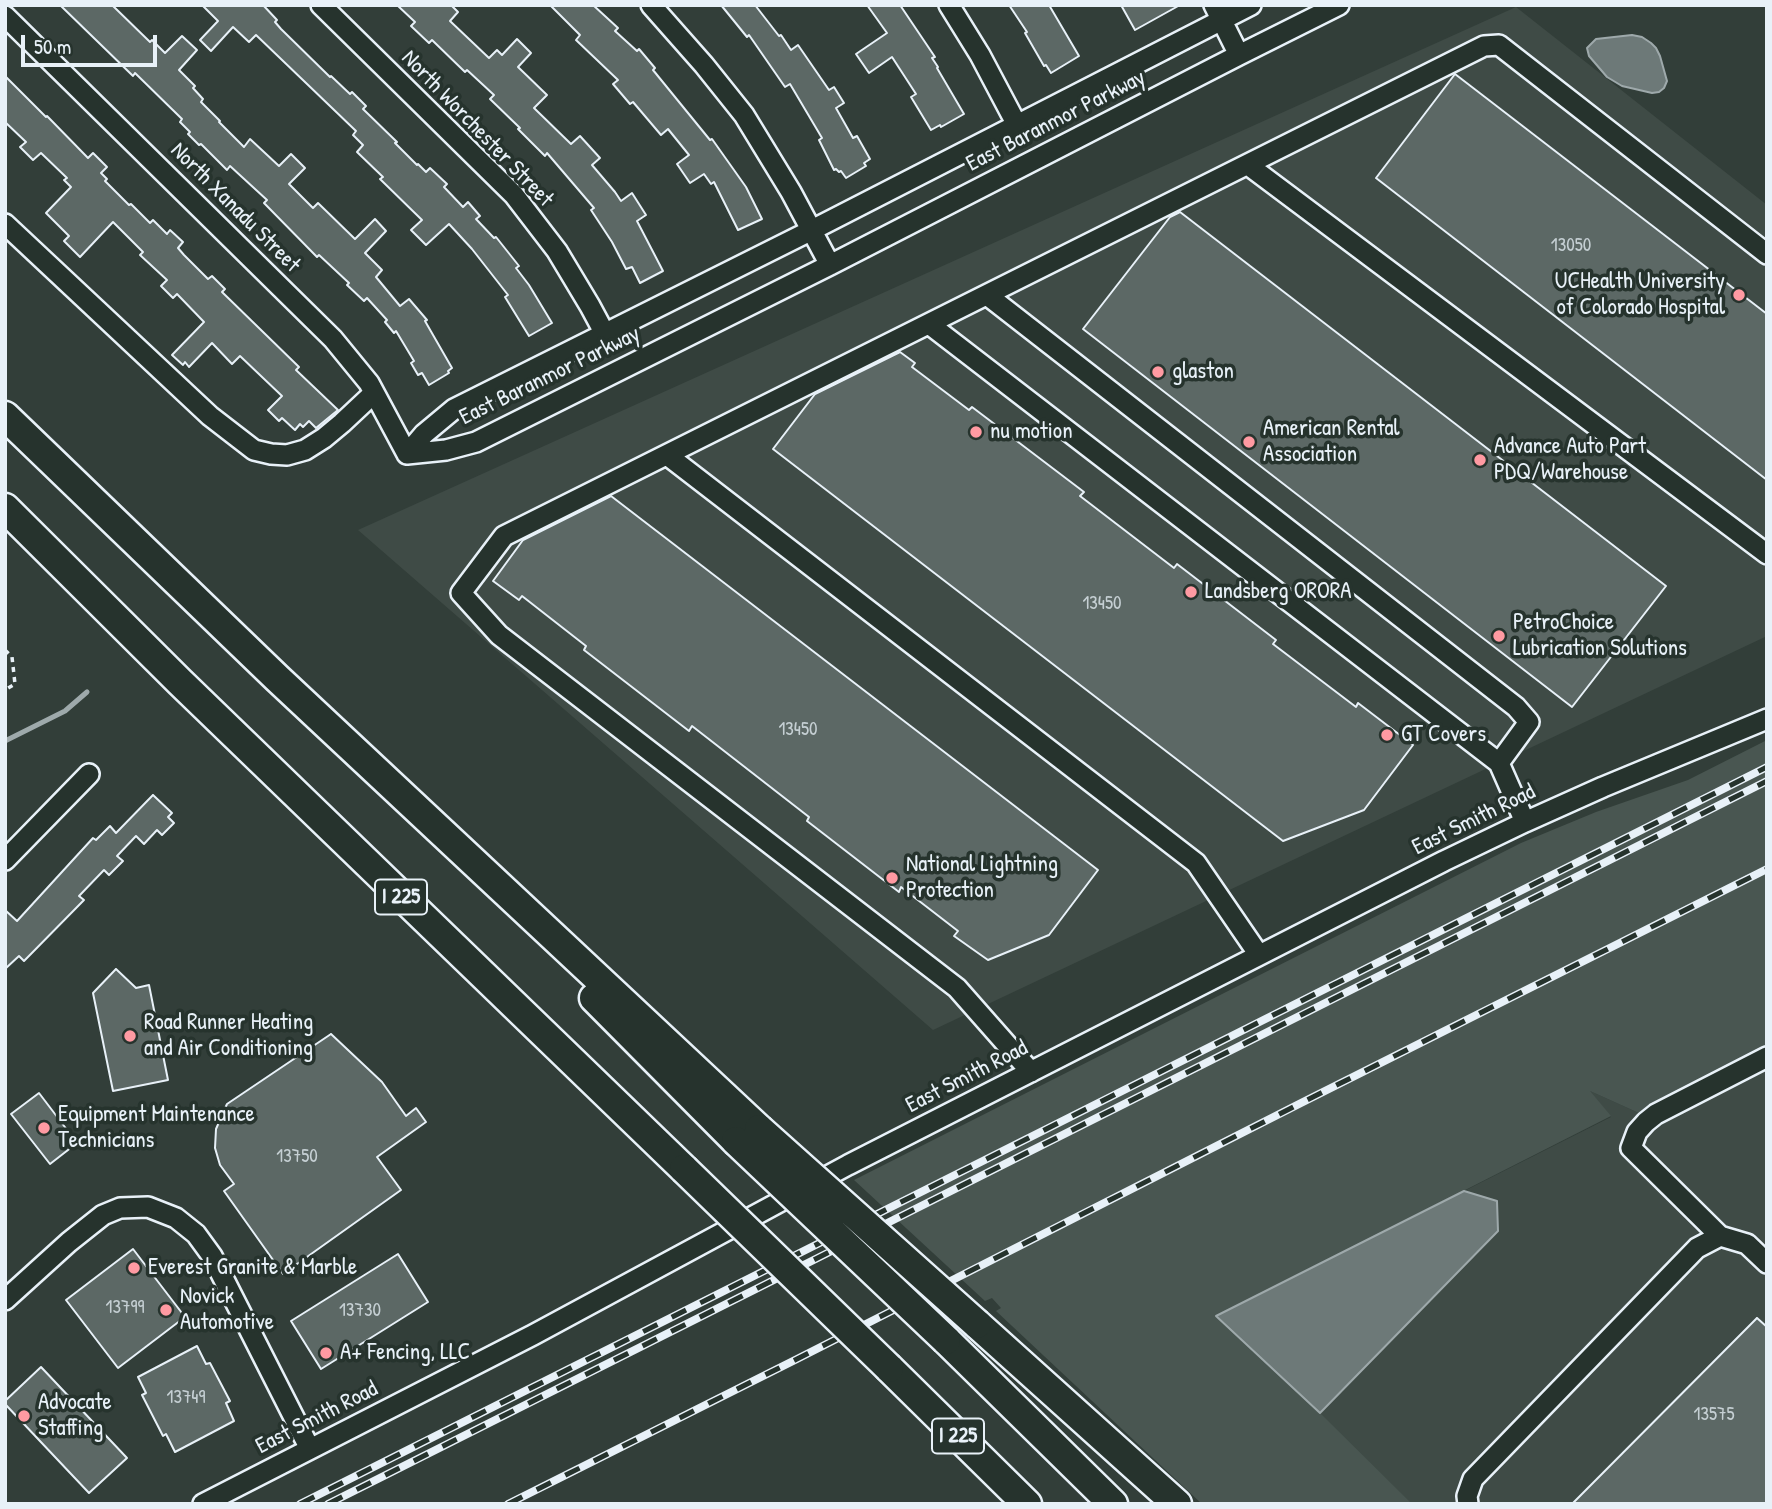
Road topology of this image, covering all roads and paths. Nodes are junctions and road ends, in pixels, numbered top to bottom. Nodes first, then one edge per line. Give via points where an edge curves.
1 (321, 5) edge
2 (651, 5) edge
3 (949, 5) edge
4 (1251, 5) edge
5 (1339, 5) edge
6 (1218, 13) edge
7 (5, 16) edge
8 (1239, 55) junction
9 (1017, 125) junction
10 (1248, 164) junction
11 (5, 224) edge
12 (812, 230) junction
13 (1767, 254) edge
14 (830, 265) junction
15 (986, 295) junction
16 (929, 324) junction
17 (605, 334) junction
18 (374, 393) junction
19 (5, 416) edge
20 (407, 454) junction
21 (667, 455) junction
22 (5, 508) edge
23 (1767, 554) edge
24 (5, 650) edge
25 (5, 690) edge
26 (1767, 719) edge
27 (1499, 763) junction
28 (89, 774) dead end
29 (1525, 822) junction
30 (5, 860) edge
31 (1259, 955) junction
32 (1767, 1057) edge
33 (1031, 1072) junction
34 (748, 1135) junction
35 (1720, 1236) junction
36 (1767, 1263) edge
37 (5, 1300) edge
38 (310, 1449) junction
39 (203, 1504) edge
40 (1027, 1504) edge
41 (1113, 1504) edge
42 (1177, 1504) edge
43 (1468, 1504) edge

1 - 17 street, North Worchester Street via 514,195 557,251
2 - 12 street via 744,115
3 - 9 street
4 - 6 street, East Baranmor Parkway
5 - 8 street, East Baranmor Parkway
6 - 8 street
6 - 9 street, East Baranmor Parkway
7 - 18 street, North Xanadu Street via 334,339
8 - 14 street, East Baranmor Parkway
9 - 12 street, East Baranmor Parkway
10 - 13 street via 1484,46 1499,45
10 - 15 street
10 - 23 street
11 - 18 street via 210,416 254,450 287,455 305,450
12 - 14 street
12 - 17 street, East Baranmor Parkway
14 - 20 street, East Baranmor Parkway via 476,442
15 - 16 street
15 - 27 street via 1516,707 1529,722
16 - 21 street
16 - 27 street
17 - 20 street, East Baranmor Parkway via 454,409
18 - 20 street, North Xanadu Street
19 - 34 highway via 277,678 694,1066
21 - 31 street via 1196,863
21 - 33 street via 504,536 461,593 499,635 957,988
22 - 40 highway, I 225, bridge
24 - 25 path via 12,657 15,684
26 - 29 street, East Smith Road
27 - 29 street
28 - 30 street
29 - 31 street, East Smith Road
31 - 33 street, East Smith Road
32 - 35 street via 1656,1114 1637,1132 1631,1148
33 - 38 street, East Smith Road
34 - 41 highway, bridge
34 - 42 highway, bridge via 977,1324
35 - 36 street via 1747,1244
35 - 43 street via 1697,1248 1473,1479
37 - 38 street via 103,1215 120,1208 148,1208 176,1218 212,1256
38 - 39 street, East Smith Road

